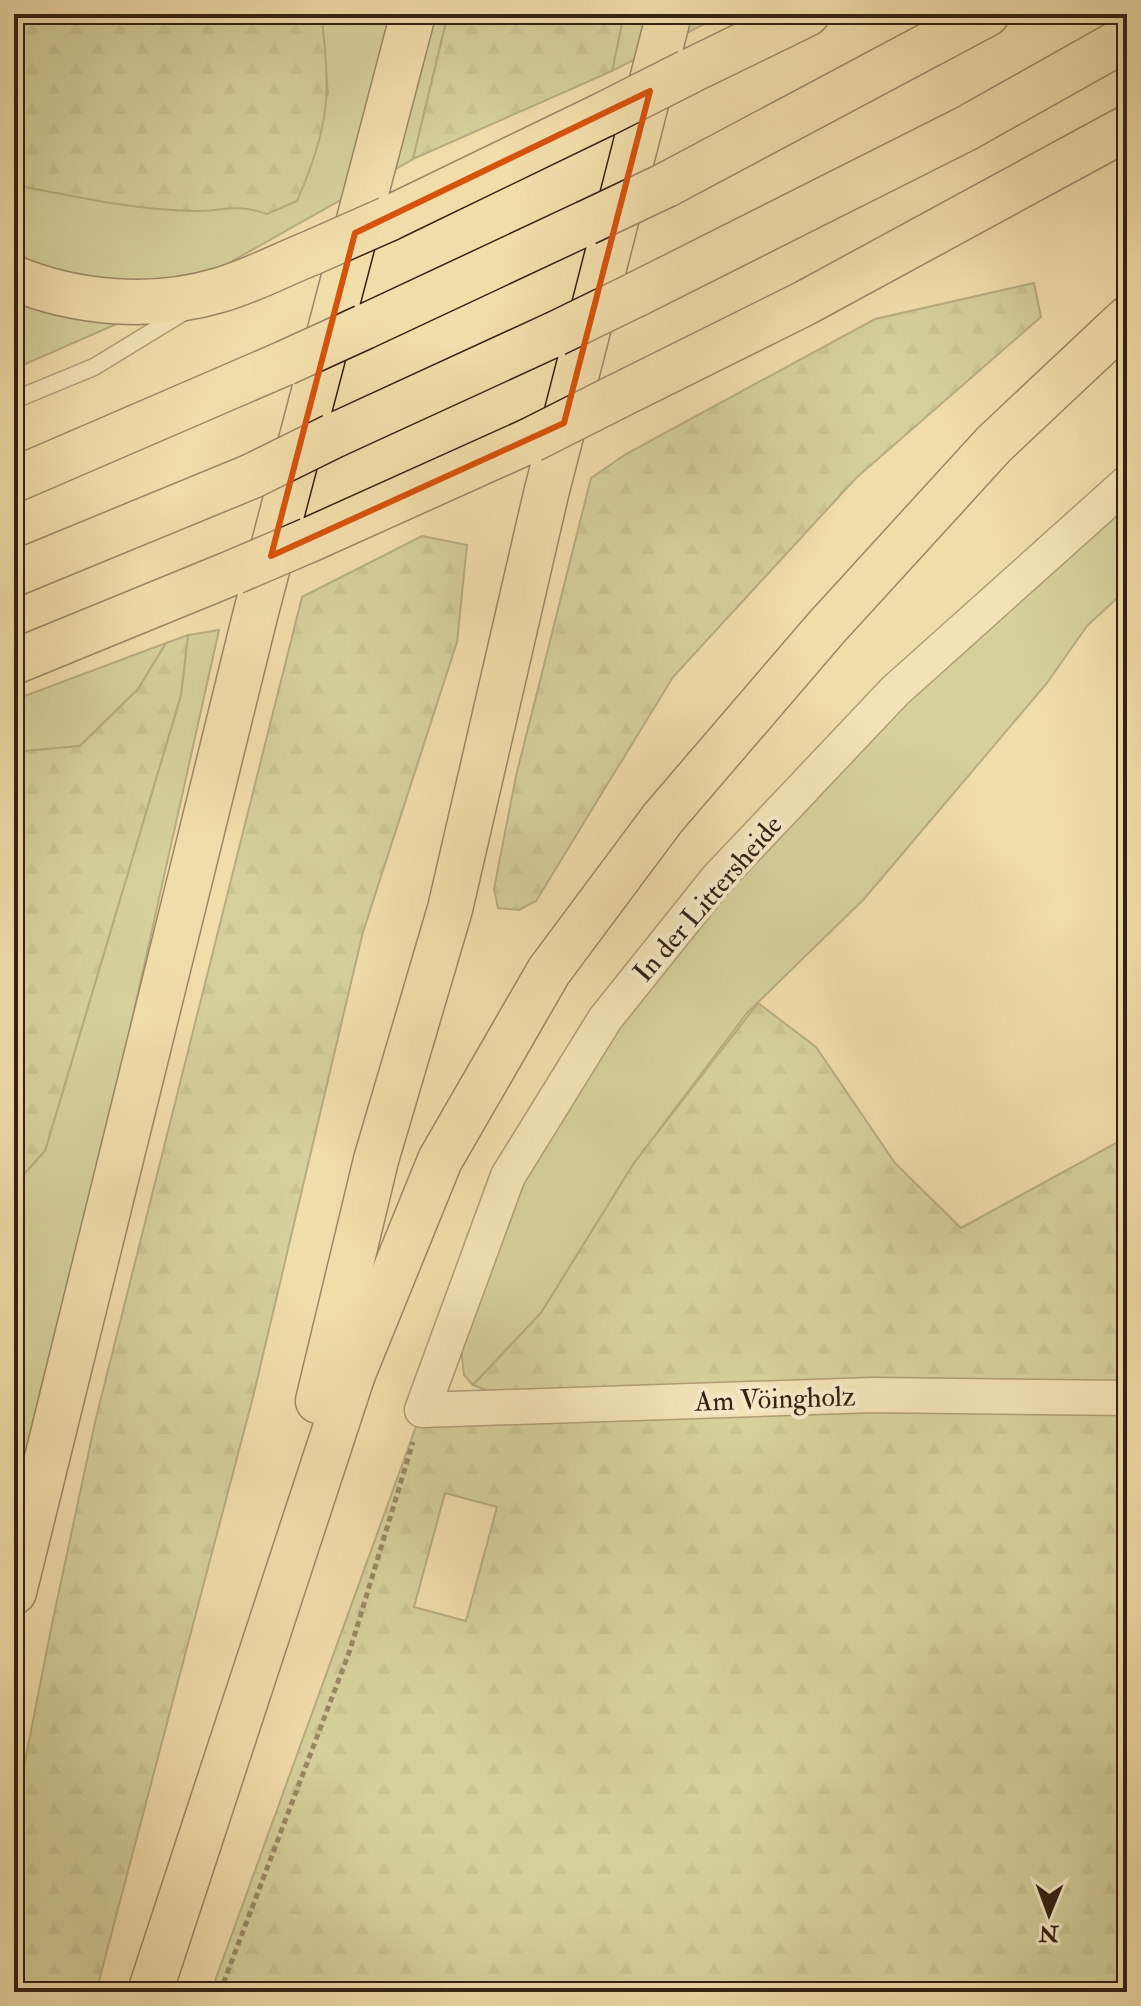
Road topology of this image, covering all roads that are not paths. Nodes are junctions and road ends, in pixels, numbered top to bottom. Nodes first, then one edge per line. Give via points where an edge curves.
1 (413, 14) edge
2 (669, 14) edge
3 (807, 14) edge
4 (987, 14) edge
5 (1127, 38) edge
6 (1127, 128) edge
7 (14, 278) edge
8 (219, 290) junction
9 (1127, 319) edge
10 (14, 400) edge
11 (14, 480) edge
12 (1127, 483) edge
13 (14, 574) edge
14 (14, 662) edge
15 (1127, 1398) edge
16 (422, 1410) joint
17 (14, 1592) edge
18 (252, 1680) junction
19 (150, 1992) edge

1 - 17 highway via 255,616
2 - 18 highway via 535,539 450,909 376,1160
3 - 8 highway, bridge via 388,219
4 - 11 highway, bridge via 666,185 285,363
5 - 13 highway, bridge via 967,128 555,334 252,476
6 - 14 highway, bridge via 805,303 531,440 309,540
7 - 8 highway via 91,300 151,301
8 - 10 lane via 94,367
9 - 18 highway via 994,444 826,628 663,818 549,971 440,1160 353,1374
12 - 16 street, In der Littersheide via 895,691 717,879 605,1019 508,1176
15 - 16 street, Am Vöingholz via 873,1395
18 - 19 highway

